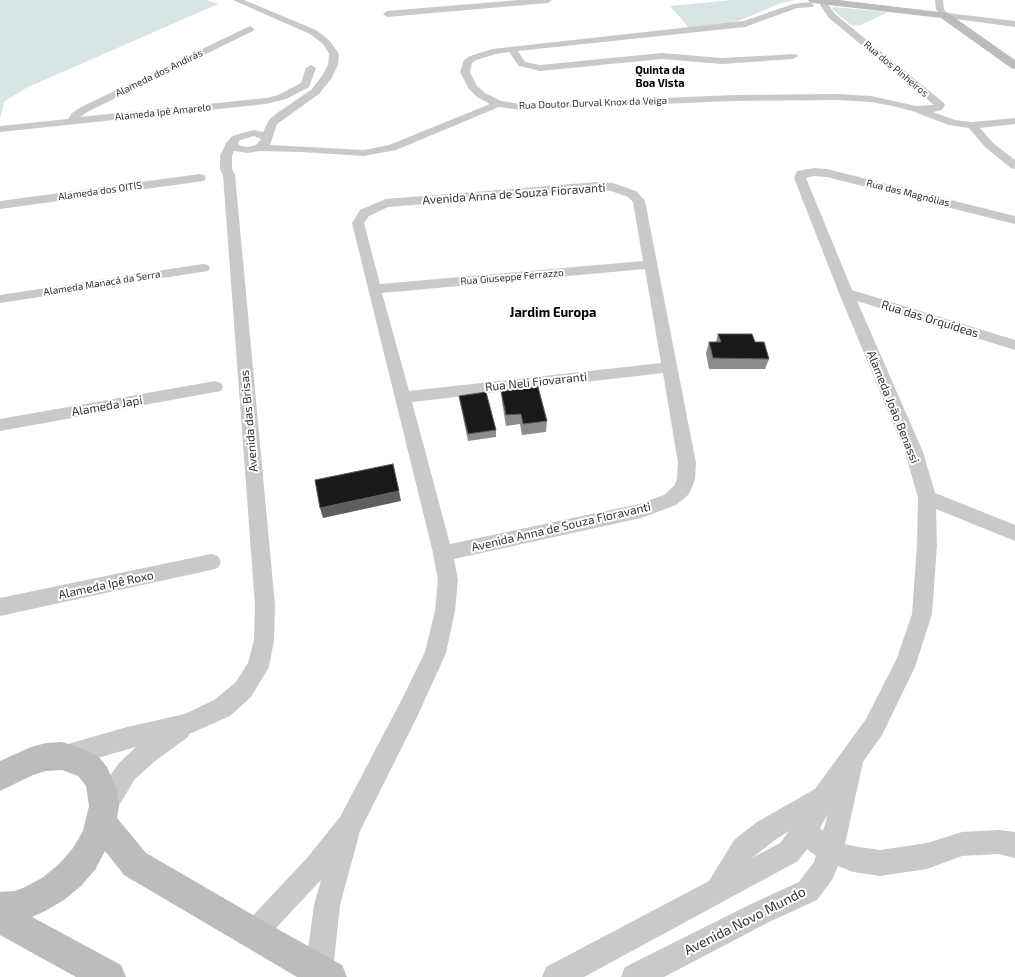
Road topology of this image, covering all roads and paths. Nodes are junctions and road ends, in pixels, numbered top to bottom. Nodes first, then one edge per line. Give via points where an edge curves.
1 (237, 0) edge
2 (543, 0) edge
3 (548, 0) edge
4 (939, 0) edge
5 (811, 1) edge
6 (387, 14) dead end
7 (944, 16) junction
8 (1015, 24) edge
9 (250, 29) dead end
10 (512, 49) junction
11 (793, 56) dead end
12 (1015, 64) edge
13 (311, 68) dead end
14 (498, 104) junction
15 (940, 105) junction
16 (916, 109) junction
17 (281, 115) junction
18 (72, 121) junction
19 (1015, 121) edge
20 (953, 123) junction
21 (992, 123) junction
22 (972, 125) junction
23 (0, 129) edge
24 (234, 142) junction
25 (989, 145) junction
26 (250, 153) junction
27 (1015, 166) edge
28 (801, 174) joint
29 (200, 178) dead end
30 (0, 205) edge
31 (1015, 220) edge
32 (650, 264) junction
33 (203, 268) dead end
34 (374, 289) junction
35 (846, 293) junction
36 (0, 299) edge
37 (1015, 345) edge
38 (670, 367) junction
39 (215, 387) dead end
40 (402, 397) junction
41 (0, 425) edge
42 (927, 498) junction
43 (1015, 533) edge
44 (443, 554) junction
45 (211, 562) dead end
46 (0, 607) edge
47 (185, 724) junction
48 (854, 754) junction
49 (62, 756) junction
50 (0, 777) edge
51 (824, 797) junction
52 (103, 814) junction
53 (349, 826) junction
54 (804, 832) junction
55 (1015, 845) edge
56 (831, 852) junction
57 (719, 889) junction
58 (0, 908) edge
59 (0, 917) edge
60 (253, 934) junction
61 (325, 974) edge
62 (109, 977) edge
63 (556, 977) edge
64 (635, 977) edge

1 - 17 street via 313,32 326,42 334,54 333,65 327,78 315,92
2 - 3 street
2 - 6 street
4 - 7 street via 940,10
5 - 7 street
5 - 10 street, Rua Doutor Durval Knox da Veiga via 752,23
5 - 15 street, Rua dos Pinheiros
7 - 8 street
7 - 12 street
9 - 18 street, Alameda dos Andirás via 85,109
10 - 11 street via 522,64 533,68 662,56 722,61
10 - 14 street, Rua Doutor Durval Knox da Veiga via 474,58 466,66 465,72 473,87 481,95
13 - 18 street, Alameda Ipê Amarelo via 305,85 296,92 266,101
14 - 16 street, Rua Doutor Durval Knox da Veiga via 521,107 726,98 838,97 871,99
14 - 26 street via 392,148 364,153 301,149
15 - 16 street, Rua dos Pinheiros via 932,109
15 - 21 street via 963,119
16 - 20 street, Rua dos Pinheiros
17 - 24 street via 263,121
17 - 26 street
18 - 23 street, Alameda Ipê Amarelo
19 - 21 street
20 - 22 street, Rua dos Pinheiros
20 - 25 street, Rua dos Pinheiros
21 - 22 street
22 - 25 street, Rua dos Pinheiros
24 - 26 street via 238,149
24 - 26 street via 254,133 259,134
24 - 26 street, Avenida das Brisas via 226,156 226,169
25 - 27 street, Rua dos Pinheiros
26 - 47 street, Avenida das Brisas via 265,605 264,640 258,667 243,690 222,708
28 - 31 street, Rua das Magnólias via 827,173
28 - 35 street, Alameda João Benassi via 800,178
29 - 30 street, Alameda dos OITIS
32 - 34 street, Rua Giuseppe Ferrazzo
32 - 34 street, Avenida Anna de Souza Fioravanti via 639,201 632,194 618,188 596,186 386,203 364,213 358,223
32 - 38 street, Avenida Anna de Souza Fioravanti
33 - 36 street, Alameda Manacá da Serra
34 - 40 street, Avenida Anna de Souza Fioravanti
35 - 37 street, Rua das Orquídeas
35 - 42 street, Alameda João Benassi via 914,452
38 - 40 street, Rua Neli Fiovaranti
38 - 44 street, Avenida Anna de Souza Fioravanti via 687,463 682,490 670,500 641,511
39 - 41 street, Alameda Japi
40 - 44 street, Avenida Anna de Souza Fioravanti
42 - 43 street
42 - 48 street, Alameda João Benassi via 927,545 922,614 904,667 874,727
44 - 53 street, Avenida Anna de Souza Fioravanti via 448,580 445,611 436,652 410,709
45 - 46 street, Alameda Ipê Roxo
47 - 49 street
47 - 52 street via 127,771
48 - 51 street
48 - 56 street, Avenida Novo Mundo
49 - 50 street via 31,761
49 - 52 street via 88,766 97,777 102,790
51 - 54 street
51 - 57 street via 766,831 743,848
52 - 58 street via 94,841 84,859 70,875 34,900 15,907
52 - 60 street via 135,864
53 - 60 street, Avenida Anna de Souza Fioravanti via 316,867
53 - 61 street, Avenida Anna de Souza Fioravanti via 328,905
54 - 56 street
54 - 57 street via 789,852
55 - 56 street via 999,842 962,844 927,856 880,864 852,860
56 - 64 street, Avenida Novo Mundo via 823,871 808,891
57 - 63 street
59 - 62 street
60 - 61 street

